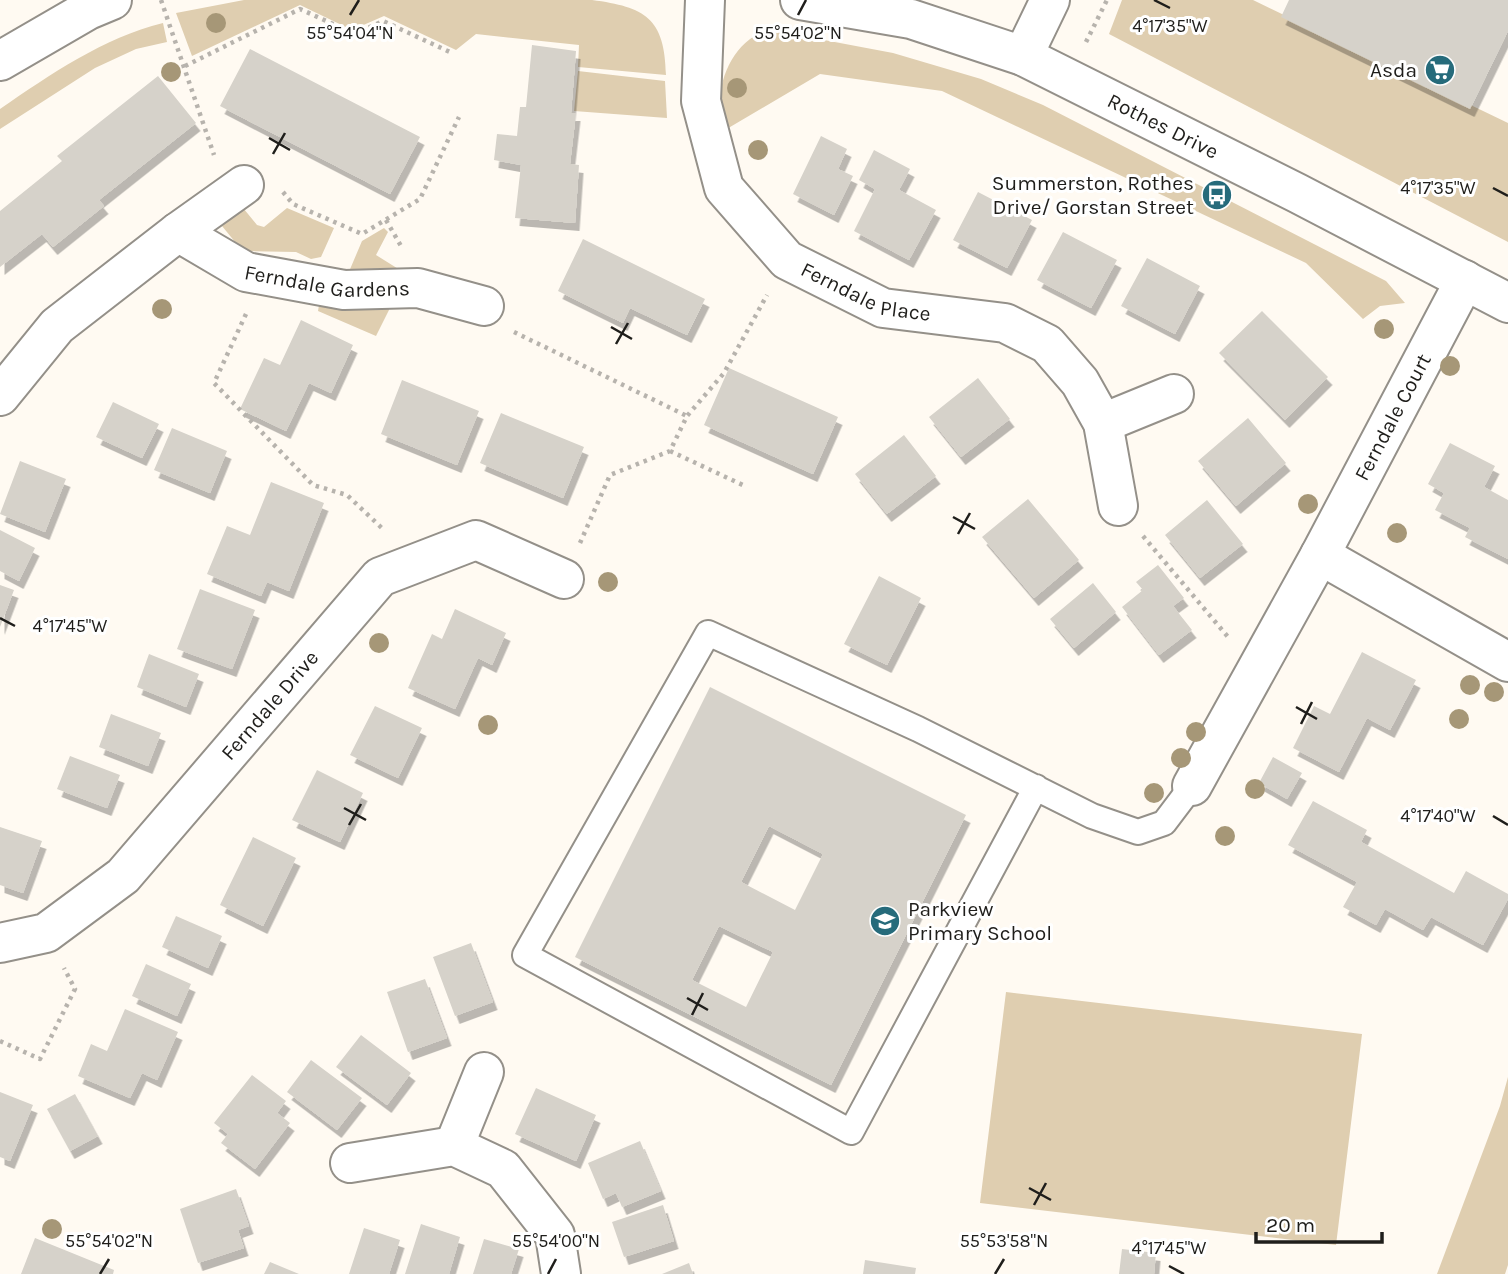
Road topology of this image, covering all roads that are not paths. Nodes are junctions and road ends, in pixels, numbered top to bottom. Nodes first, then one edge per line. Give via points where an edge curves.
1 (705, 0) edge
2 (800, 0) edge
3 (1050, 0) edge
4 (94, 3) edge
5 (1023, 56) junction
6 (0, 61) edge
7 (250, 190) road end
8 (178, 232) junction
9 (1465, 280) junction
10 (1508, 303) edge
11 (484, 306) road end
12 (1174, 394) dead end
13 (0, 396) edge
14 (1103, 423) junction
15 (1118, 506) road end
16 (1320, 555) junction
17 (564, 579) road end
18 (1508, 662) edge
19 (1192, 786) joint
20 (1036, 787) junction
21 (0, 943) edge
22 (484, 1072) dead end
23 (454, 1146) junction
24 (350, 1163) dead end
25 (561, 1274) edge

1 - 14 street, Ferndale Place via 701,101 724,188 787,260 883,309 1005,323 1046,344 1080,382
2 - 5 street, Rothes Drive via 911,19
3 - 5 street
4 - 6 street
5 - 9 street, Rothes Drive
7 - 8 street
8 - 11 street, Ferndale Gardens via 246,272 344,290 418,288
8 - 13 street via 57,326
9 - 10 street, Rothes Drive
9 - 16 street, Ferndale Court
12 - 14 street
14 - 15 street, Ferndale Place
16 - 18 street
16 - 19 street, Ferndale Court
17 - 21 street, Ferndale Drive via 476,540 380,578 123,876 46,933
19 - 20 lane via 1164,823 1138,832 1092,816
20 - 20 lane via 708,633 525,955 851,1132
22 - 23 street
23 - 24 street
23 - 25 street via 503,1170 555,1235

